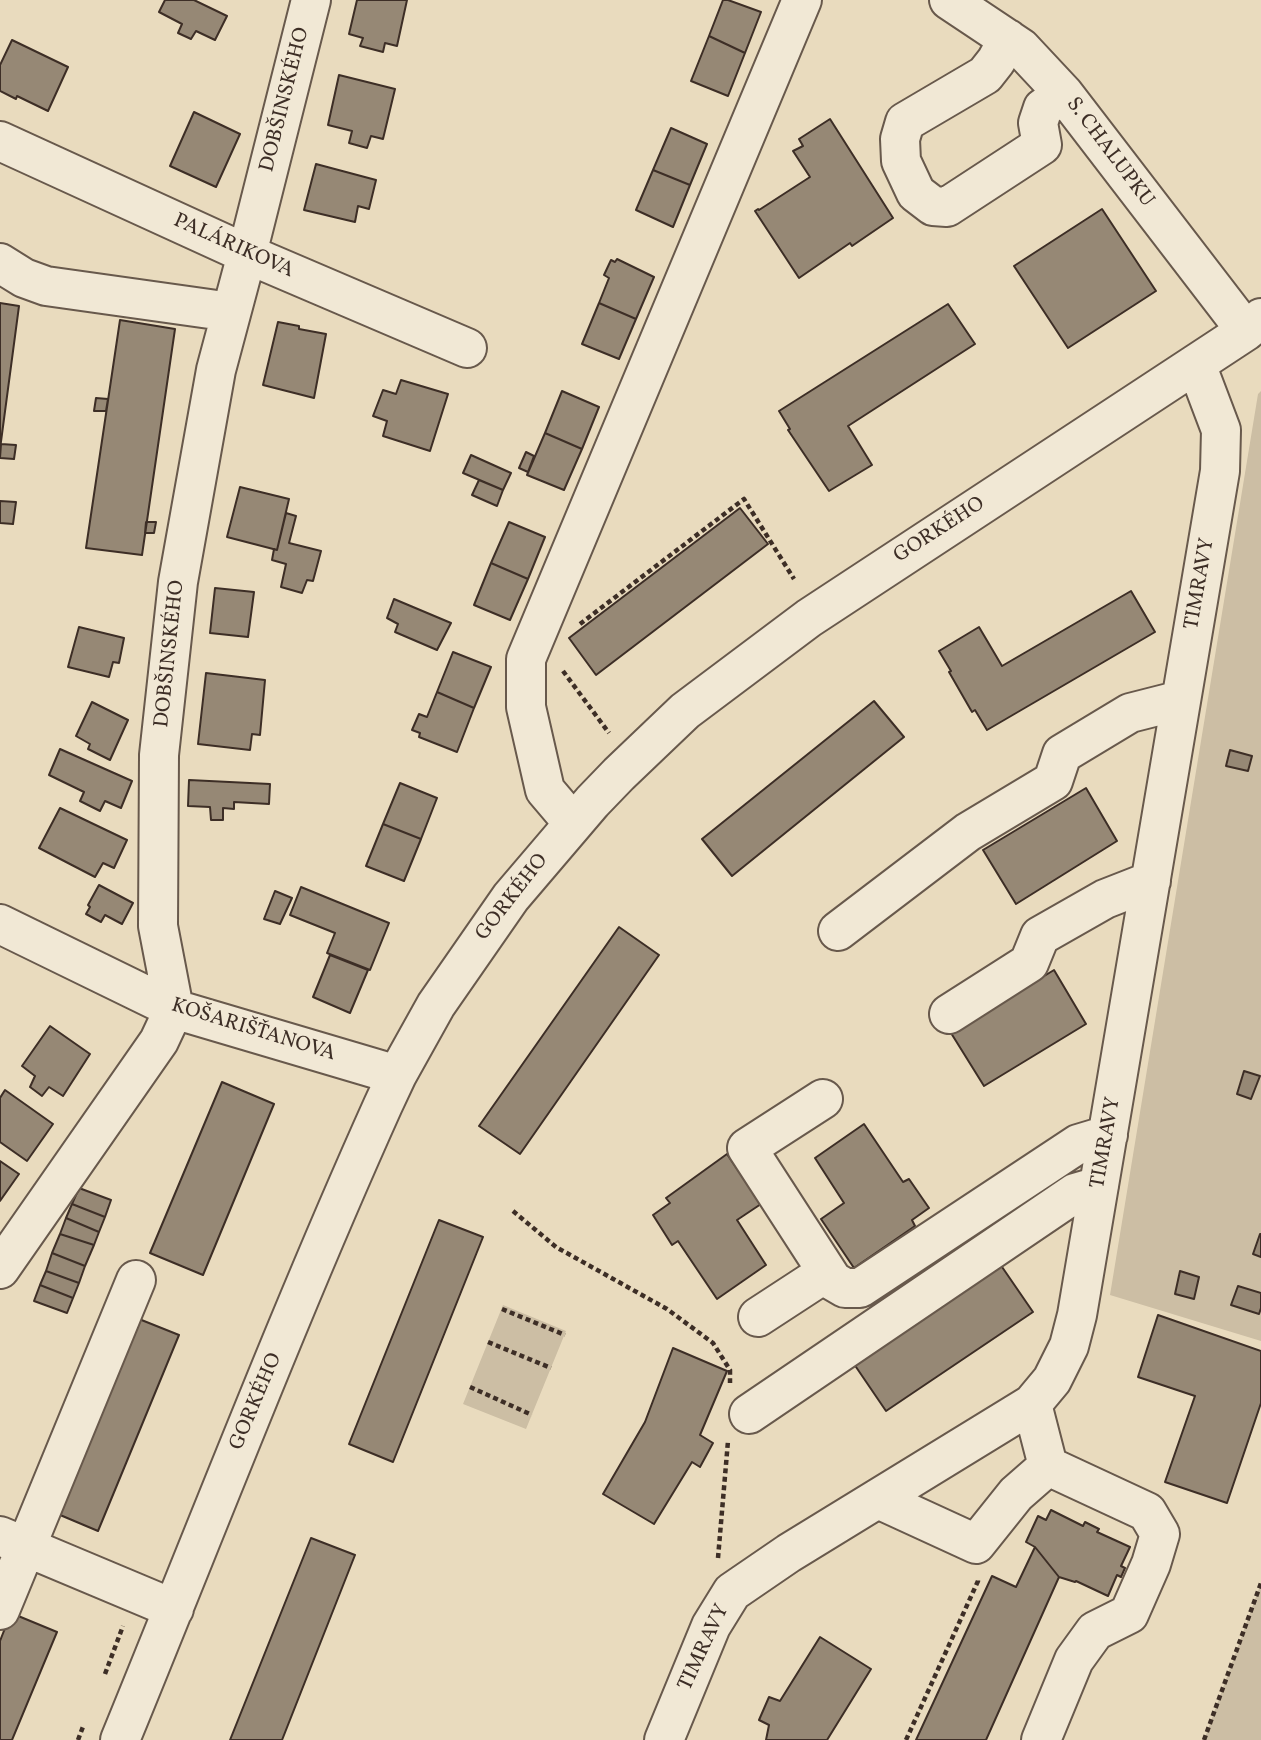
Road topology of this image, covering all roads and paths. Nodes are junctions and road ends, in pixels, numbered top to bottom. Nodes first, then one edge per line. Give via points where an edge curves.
1 (311, 0) edge
2 (802, 0) edge
3 (949, 0) edge
4 (1008, 39) junction
5 (1064, 94) junction
6 (0, 141) edge
7 (247, 254) junction
8 (0, 263) edge
9 (231, 312) junction
10 (1253, 324) edge
11 (467, 348) dead end
12 (1196, 363) junction
13 (794, 579) dead end
14 (580, 625) dead end
15 (563, 670) dead end
16 (1181, 700) junction
17 (609, 733) dead end
18 (573, 823) junction
19 (1151, 881) junction
20 (0, 924) edge
21 (838, 931) dead end
22 (174, 1009) junction
23 (949, 1014) dead end
24 (397, 1075) junction
25 (823, 1100) dead end
26 (1108, 1135) junction
27 (1099, 1186) junction
28 (513, 1211) dead end
29 (0, 1269) edge
30 (827, 1272) junction
31 (136, 1280) dead end
32 (502, 1309) dead end
33 (758, 1317) dead end
34 (565, 1335) dead end
35 (488, 1342) dead end
36 (551, 1368) dead end
37 (470, 1387) dead end
38 (1032, 1404) junction
39 (736, 1410) junction
40 (532, 1415) dead end
41 (1048, 1466) junction
42 (878, 1499) junction
43 (13, 1542) edge
44 (976, 1544) junction
45 (1261, 1583) edge
46 (732, 1592) junction
47 (137, 1593) junction
48 (174, 1609) junction
49 (0, 1610) edge
50 (102, 1679) dead end
51 (88, 1716) dead end
52 (78, 1740) edge
53 (120, 1740) edge
54 (664, 1740) edge
55 (906, 1740) edge
56 (1041, 1740) edge
57 (1205, 1740) edge

1 - 7 street, DOBŠINSKÉHO
2 - 18 street via 526,659 526,707 545,790
3 - 4 street, S. CHALUPKU
4 - 5 street, S. CHALUPKU
4 - 5 street via 985,75 905,122 901,161 916,193 933,206 947,207 1042,145 1038,123 1043,108
5 - 10 street, S. CHALUPKU
6 - 7 street, PALÁRIKOVA
7 - 9 street, DOBŠINSKÉHO
7 - 11 street, PALÁRIKOVA
8 - 9 street via 46,286
9 - 22 street, DOBŠINSKÉHO via 216,370 178,582 159,755 158,926
10 - 12 street, GORKÉHO
12 - 16 street, TIMRAVY via 1221,430 1220,471
12 - 18 street, GORKÉHO via 809,618 685,711
13 - 14 path via 744,499
15 - 17 path
16 - 19 street, TIMRAVY
16 - 21 street via 1130,713 1062,754 1053,781 968,832
18 - 24 street, GORKÉHO via 487,930 436,1005
19 - 23 street via 1105,899 1040,936 1029,963
19 - 26 street, TIMRAVY
20 - 22 street, KOŠARIŠŤANOVA
22 - 24 street, KOŠARIŠŤANOVA
22 - 29 street via 159,1041
24 - 48 street, GORKÉHO via 226,1475
25 - 30 street via 747,1148
26 - 27 street, TIMRAVY
26 - 30 street via 1078,1144 860,1288 845,1288
27 - 38 street, TIMRAVY via 1069,1346 1052,1380
27 - 39 street via 1075,1193
28 - 39 path via 556,1247 667,1309 713,1343 730,1370
30 - 33 street
31 - 43 street
32 - 34 path
35 - 36 path
37 - 40 path
38 - 41 street
38 - 42 street, TIMRAVY
39 - 46 path via 718,1563
41 - 44 street via 1016,1494
41 - 56 street via 1147,1512 1160,1534 1129,1614 1095,1631 1074,1660
42 - 44 street
42 - 46 street, TIMRAVY
43 - 47 street
43 - 49 street
44 - 55 path via 978,1581
45 - 57 path
46 - 54 street, TIMRAVY via 711,1626
47 - 48 street
47 - 50 path
48 - 53 street, GORKÉHO
51 - 52 path

